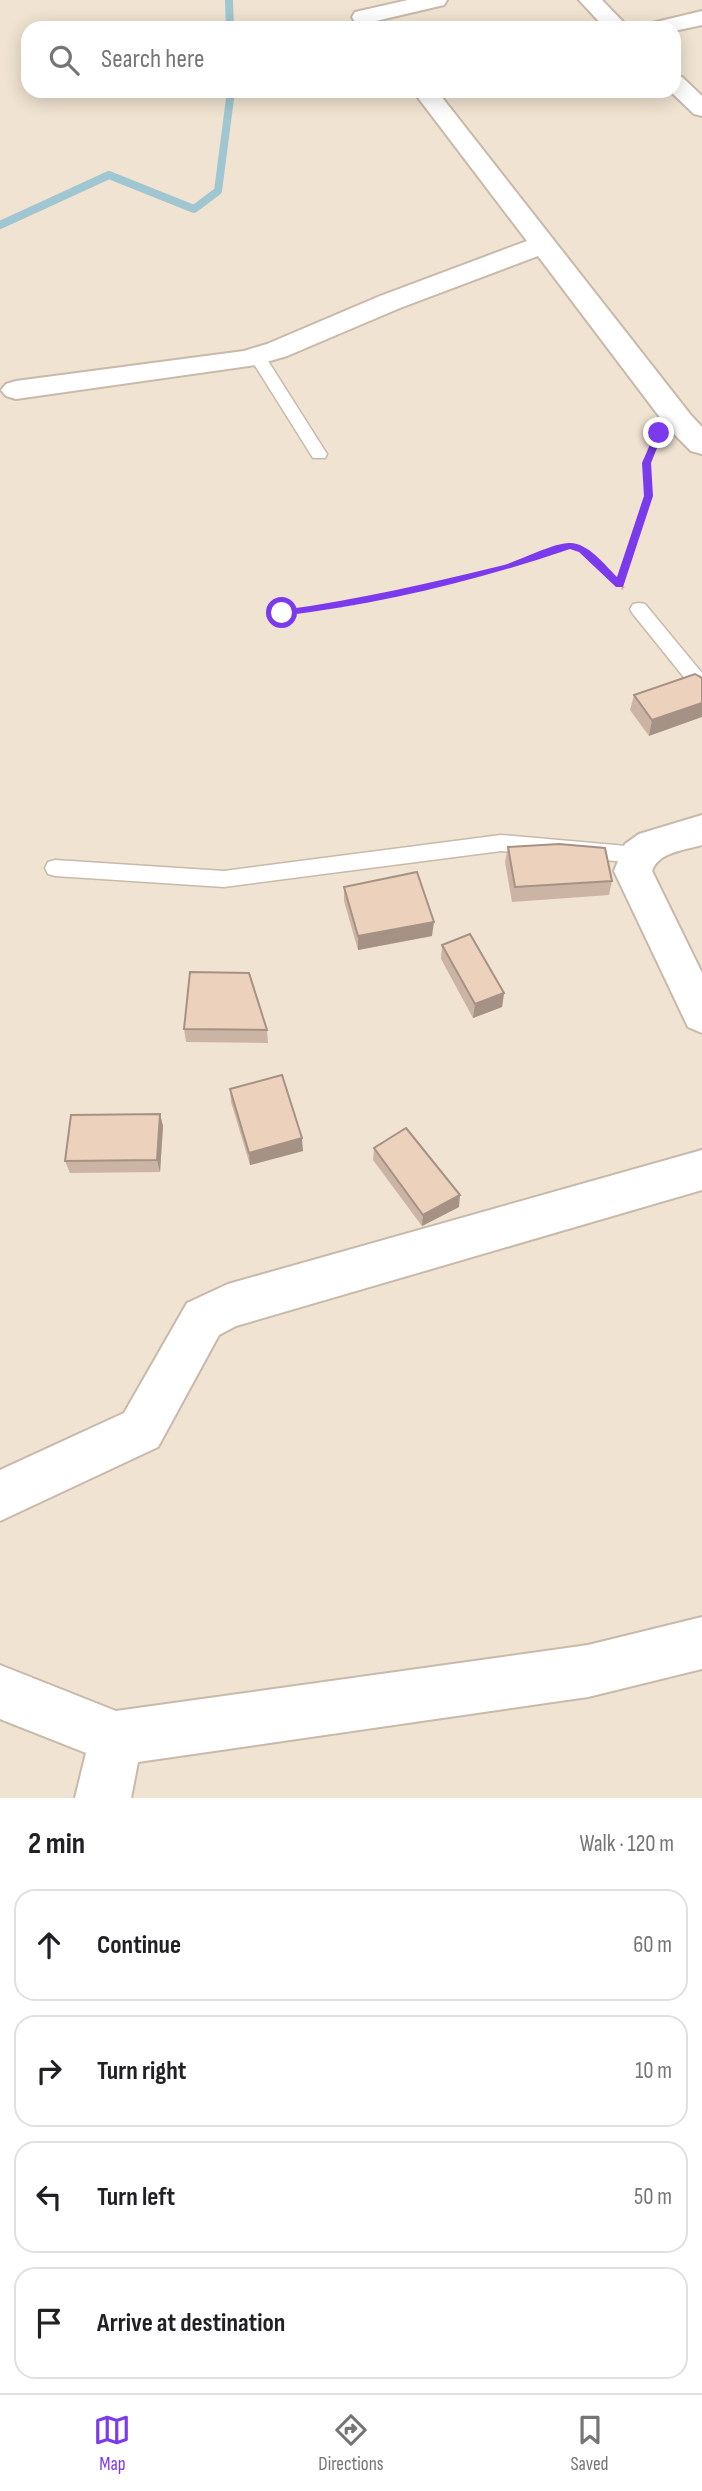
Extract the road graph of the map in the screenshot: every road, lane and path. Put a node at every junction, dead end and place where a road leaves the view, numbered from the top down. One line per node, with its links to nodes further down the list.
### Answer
1 (436, 0): 3 (street)
2 (590, 0): 5 (street)
3 (363, 17)
4 (702, 18): 6 (street)
5 (610, 21)
6 (681, 23)
7 (681, 89): 9 (street)
8 (430, 98): 10 (street)
9 (702, 109)
10 (544, 244): 11 (street); 13 (street)
11 (257, 356): 12 (street); 15 (lane)
12 (16, 390)
13 (685, 414): 14 (street); 16 (path)
14 (702, 444)
15 (319, 454)
16 (620, 584): 17 (path); 18 (path)
17 (639, 609): 19 (lane)
18 (282, 613)
19 (702, 686)
20 (702, 830): 21 (street)
21 (638, 855): 22 (lane); 23 (street)
22 (55, 868)
23 (702, 1015)
24 (702, 1170): 25 (street)
25 (0, 1496)
26 (702, 1643): 28 (street)
27 (0, 1692): 28 (street)
28 (116, 1738): 29 (street)
29 (103, 1798)

